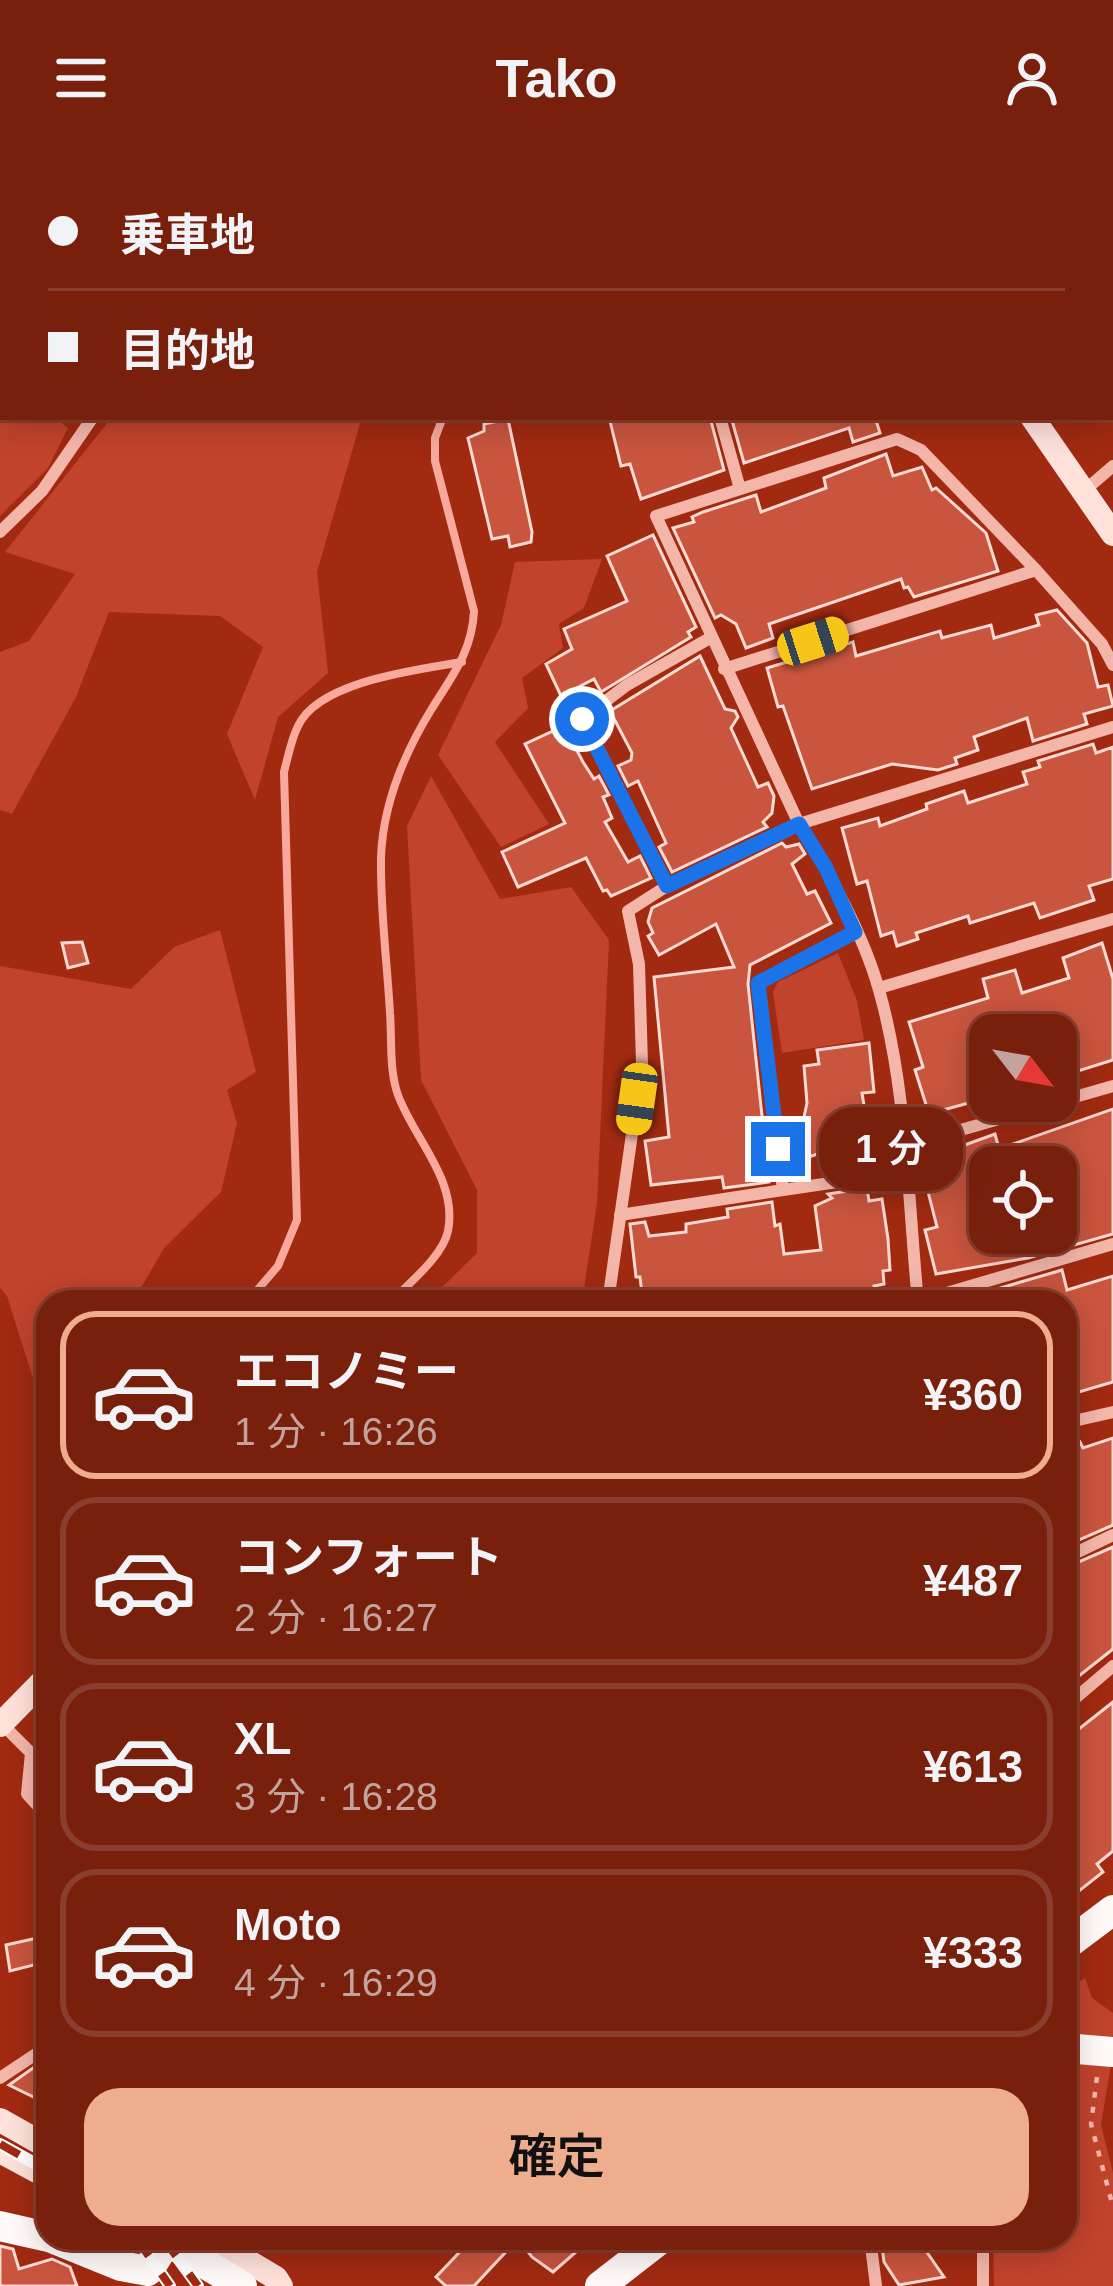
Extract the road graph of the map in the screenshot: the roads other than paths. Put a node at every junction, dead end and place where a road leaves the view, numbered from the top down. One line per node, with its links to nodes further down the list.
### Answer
1 (91, 420): 7 (street)
2 (721, 420): 5 (street)
3 (1034, 420): 6 (street)
4 (1113, 466): 6 (street)
5 (740, 489): 9 (street); 10 (street)
6 (1084, 491): 8 (street)
7 (0, 532)
8 (1113, 534)
9 (1036, 570): 11 (street); 12 (street)
10 (710, 638): 12 (street); 15 (street)
11 (1113, 665)
12 (724, 669): 14 (street)
13 (1113, 727): 14 (street)
14 (799, 824): 15 (street); 17 (street)
15 (667, 886): 23 (street)
16 (1113, 919): 18 (street)
17 (855, 932): 18 (street); 22 (street)
18 (878, 988): 20 (street)
19 (1113, 1086): 20 (street)
20 (902, 1147): 21 (street)
21 (905, 1172): 22 (street); 26 (street)
22 (783, 1190): 23 (street)
23 (620, 1215): 25 (street)
24 (1113, 1244): 27 (street)
25 (610, 1290)
26 (916, 1290)
27 (958, 1290)
28 (1113, 1412): 29 (street)
29 (1077, 1421)
30 (1113, 1534): 31 (street)
31 (1077, 1552)
32 (1113, 1666): 34 (street)
33 (36, 1688): 35 (street)
34 (1077, 1696)
35 (1, 1724): 36 (street)
36 (36, 1804)
37 (1113, 1910): 38 (main road)
38 (1077, 1937)
39 (1077, 2051): 41 (main road)
40 (36, 2054): 42 (street)
41 (1106, 2059)
42 (0, 2078)
43 (0, 2120): 44 (street)
44 (36, 2140)
45 (0, 2151): 46 (street)
46 (36, 2170)
47 (0, 2226): 48 (main road)
48 (36, 2234)
49 (82, 2250): 50 (main road)
50 (159, 2250)
51 (181, 2250): 56 (main road)
52 (228, 2250): 57 (street)
53 (646, 2250): 58 (main road)
54 (872, 2250): 59 (street)
55 (983, 2250): 60 (street)
56 (242, 2286)
57 (281, 2286)
58 (600, 2286)
59 (876, 2286)
60 (982, 2286)

